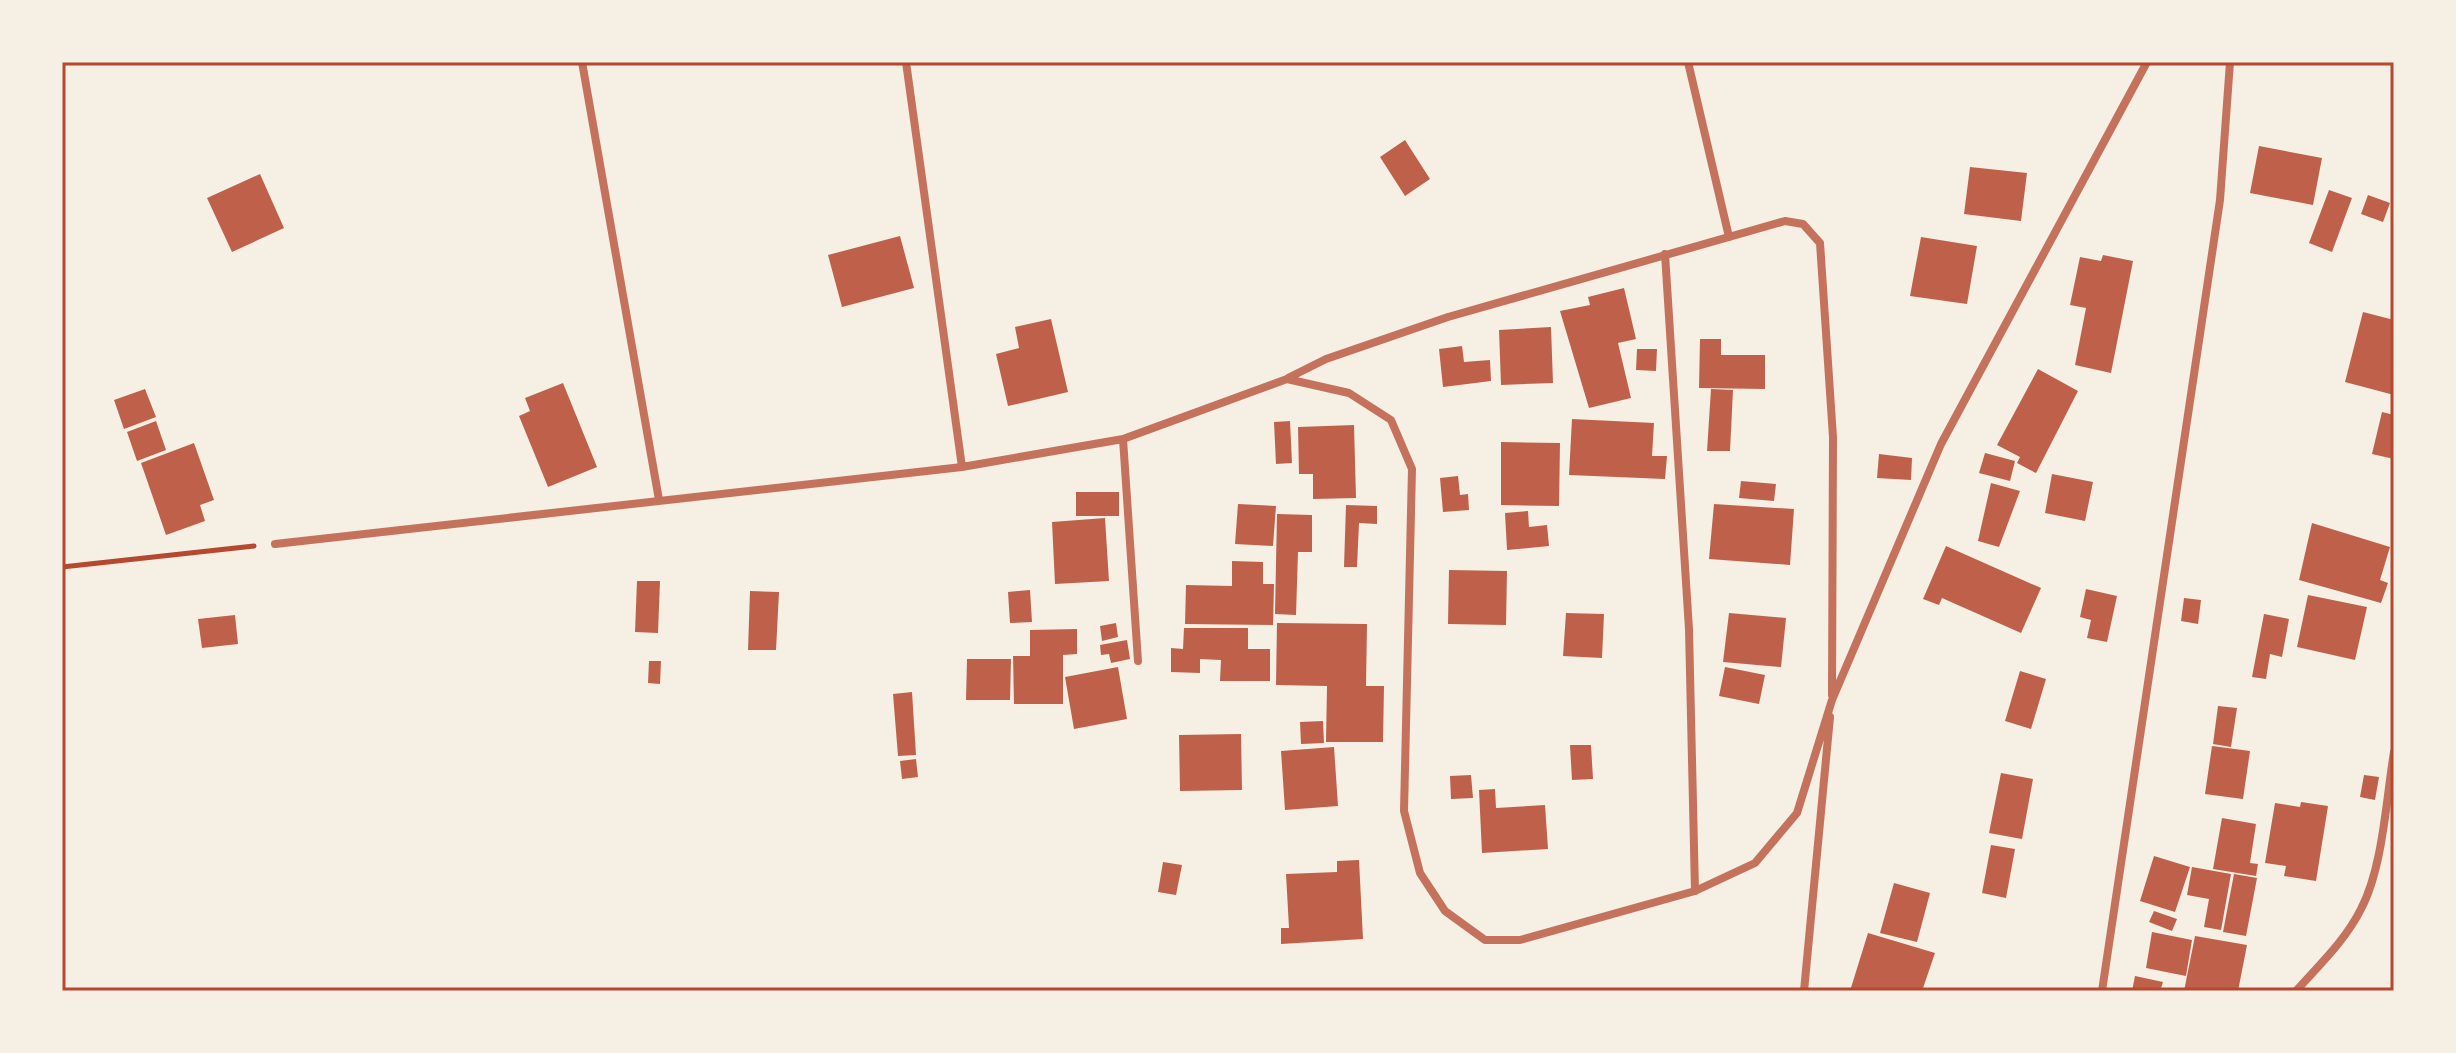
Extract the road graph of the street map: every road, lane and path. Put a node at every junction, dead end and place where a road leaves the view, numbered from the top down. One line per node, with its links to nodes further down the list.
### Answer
1 (582, 62): 11 (street)
2 (906, 62): 10 (street)
3 (1688, 62): 6 (street)
4 (2147, 62): 15 (street)
5 (2230, 62): 19 (street)
6 (1729, 237): 7 (street); 15 (street)
7 (1665, 254): 8 (street); 17 (street)
8 (1287, 379): 9 (street); 17 (street)
9 (1123, 439): 10 (street); 14 (street)
10 (962, 467): 11 (street)
11 (659, 500): 12 (street)
12 (275, 544): 13 (path)
13 (62, 567)
14 (1138, 661)
15 (1832, 700): 17 (street); 18 (street)
16 (2394, 752): 20 (street)
17 (1695, 891)
18 (1804, 991)
19 (2102, 991)
20 (2296, 991)

